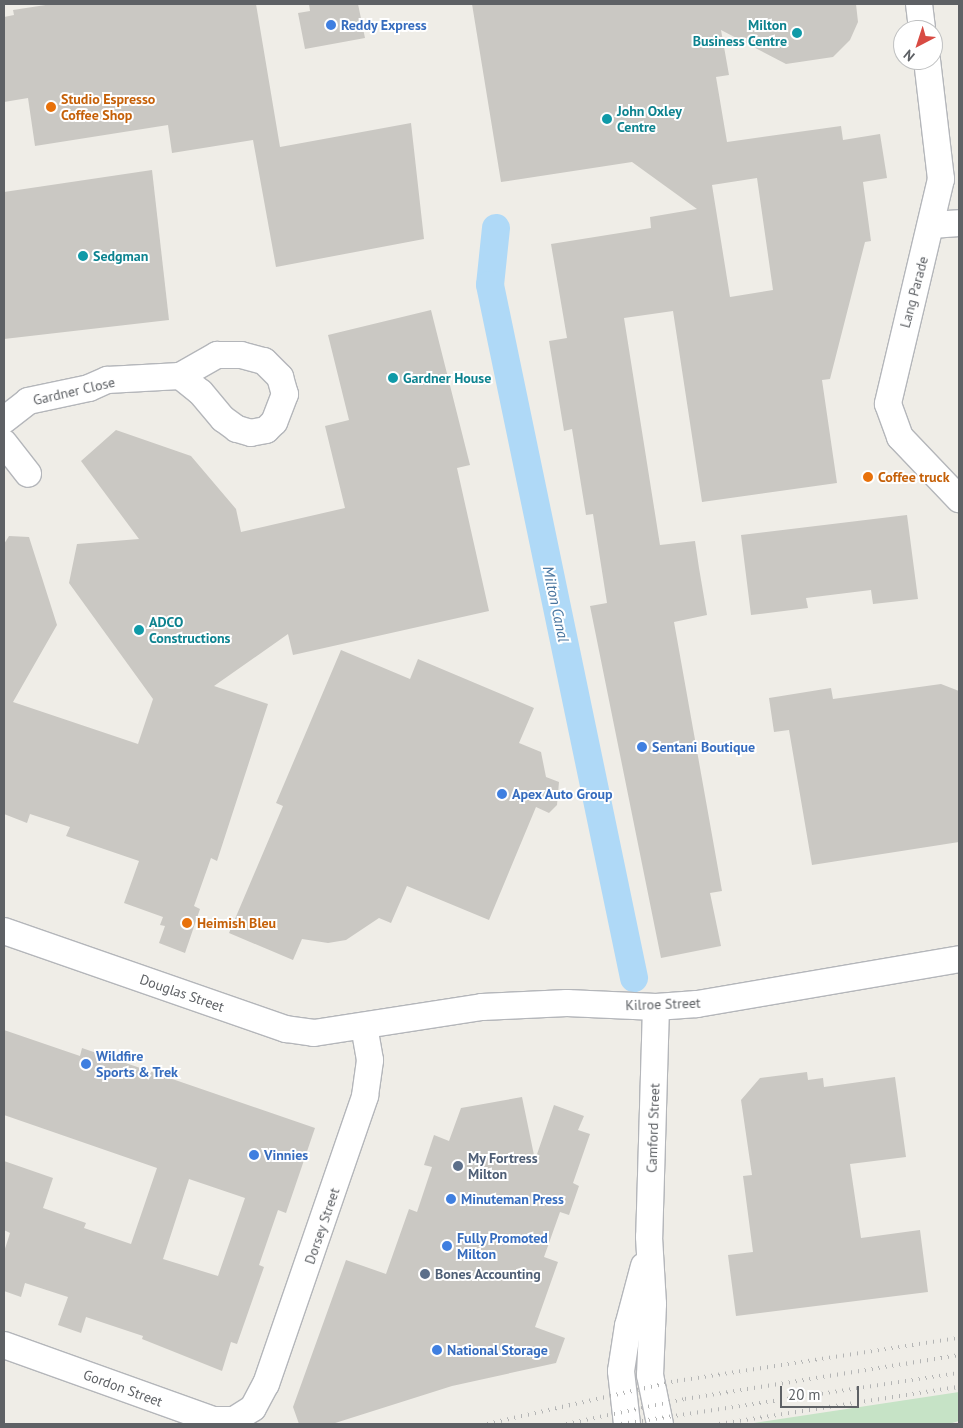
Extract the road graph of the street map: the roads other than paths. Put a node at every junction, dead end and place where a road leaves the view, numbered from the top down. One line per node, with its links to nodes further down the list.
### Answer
1 (919, 4): 2 (street)
2 (921, 20)
3 (928, 70): 5 (street, Lang Parade)
4 (959, 223): 5 (street)
5 (932, 225): 10 (street, Lang Parade)
6 (180, 376): 7 (street, Gardner Close)
7 (4, 420)
8 (4, 443): 9 (street)
9 (28, 474)
10 (959, 499)
11 (4, 931): 14 (street, Douglas Street)
12 (959, 959): 13 (street, Kilroe Street)
13 (656, 1007): 14 (street, Kilroe Street); 15 (street, Camford Street)
14 (364, 1027): 17 (street, Dorsey Street)
15 (649, 1248): 18 (street, Camford Street); 19 (street, Camford Street)
16 (4, 1345): 17 (street, Gordon Street)
17 (243, 1416)
18 (627, 1424)
19 (660, 1424)

